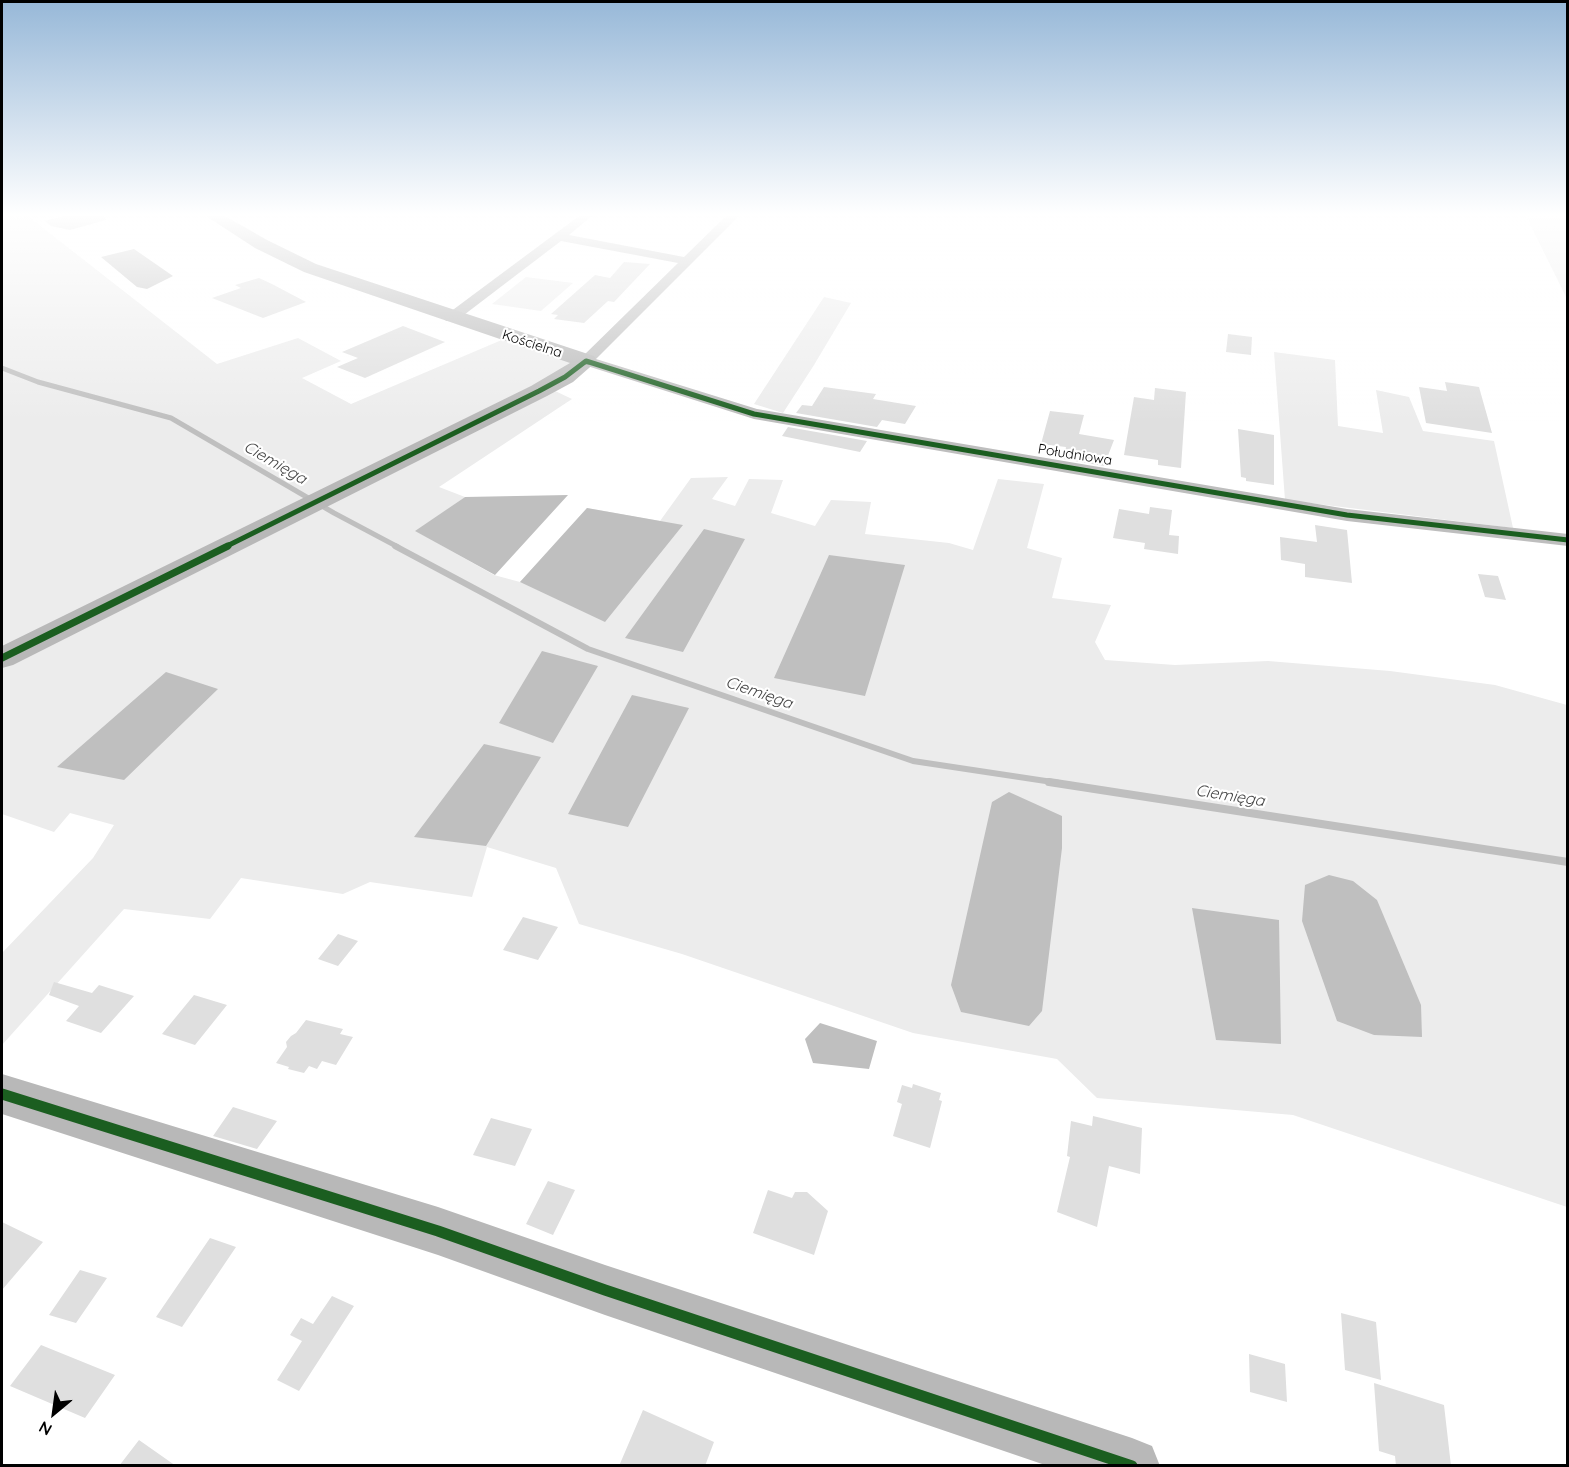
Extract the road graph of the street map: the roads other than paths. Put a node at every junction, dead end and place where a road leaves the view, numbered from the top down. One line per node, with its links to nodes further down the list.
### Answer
1 (356, 284): 4 (street, Kościelna)
2 (496, 284): 4 (street)
3 (663, 284): 5 (street)
4 (451, 318): 5 (street, Kościelna)
5 (586, 361): 6 (street, Południowa); 7 (street)
6 (1568, 540)
7 (2, 658)
8 (2, 1094): 9 (street)
9 (1132, 1466)

